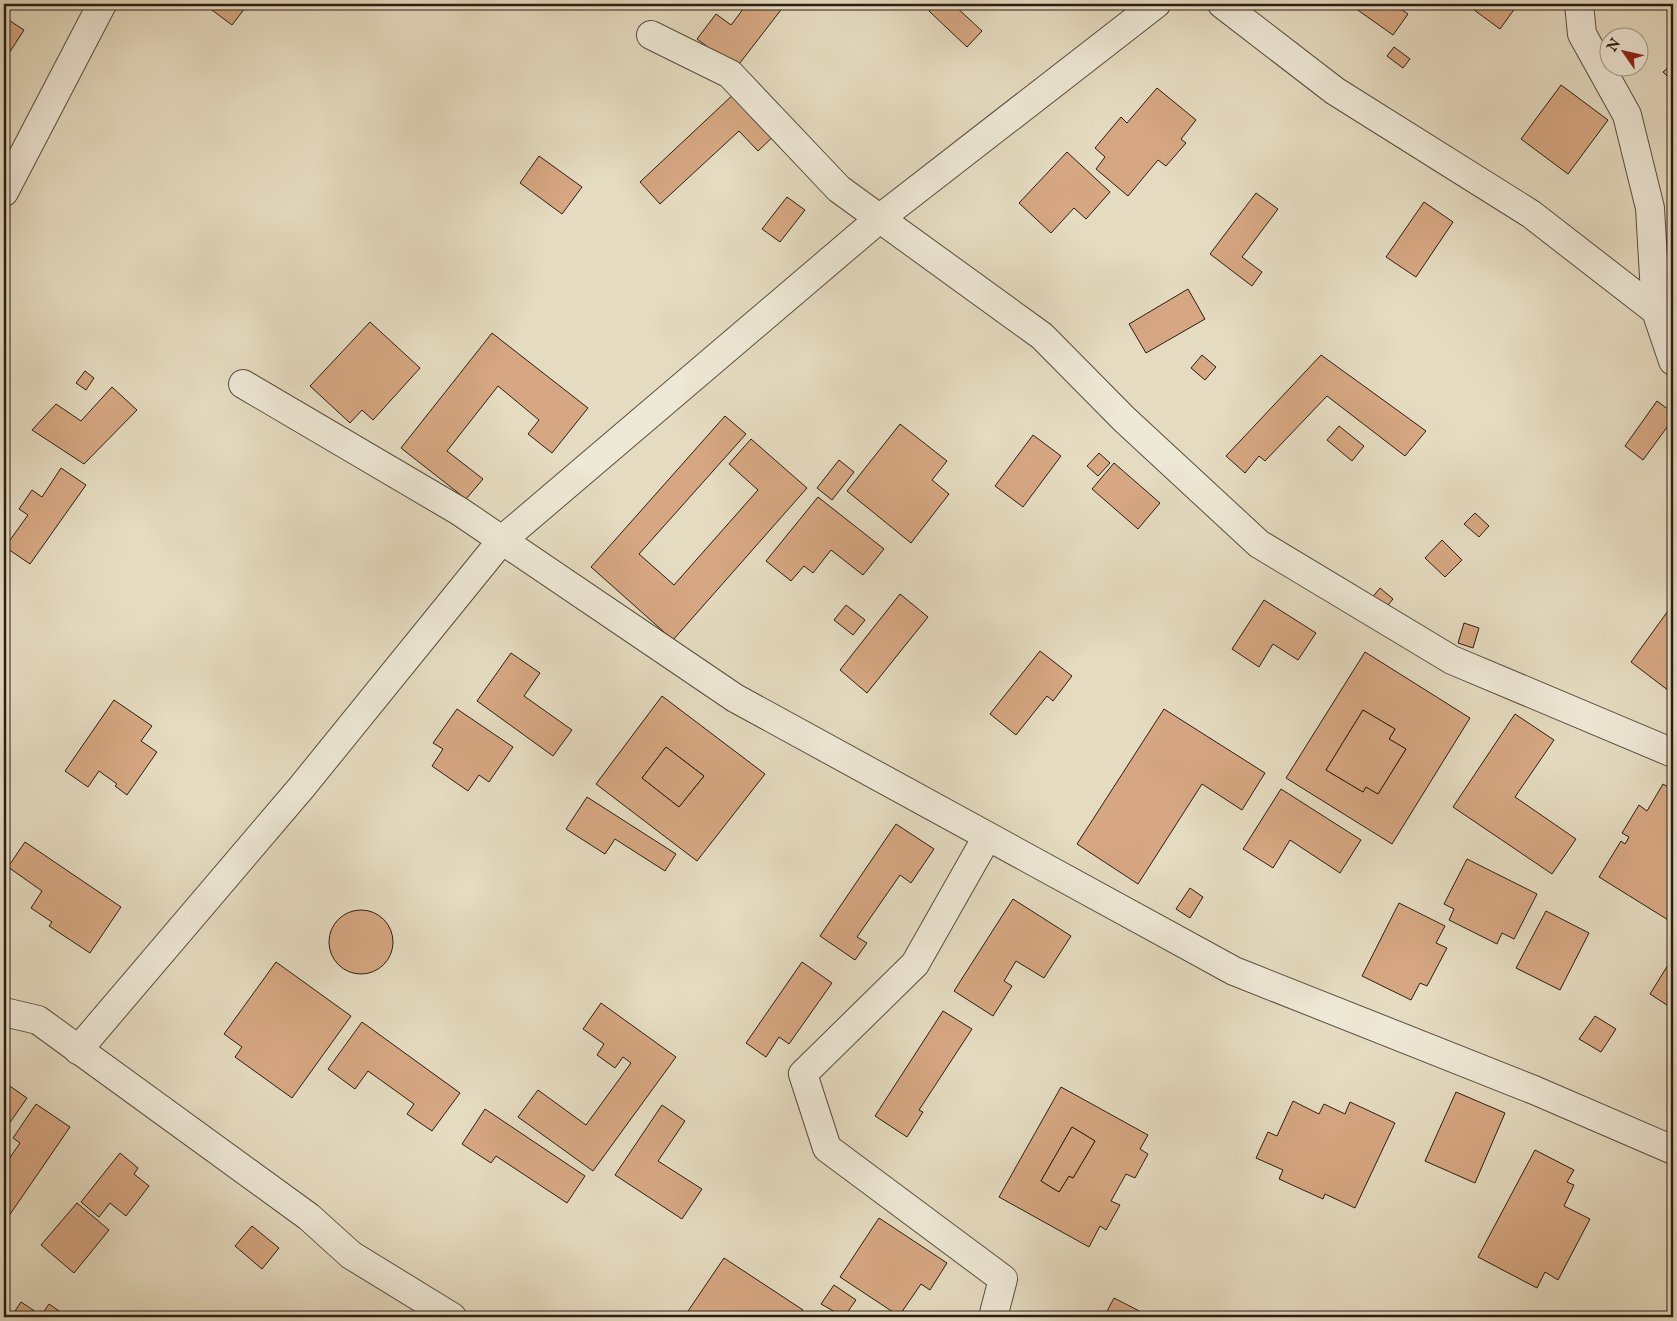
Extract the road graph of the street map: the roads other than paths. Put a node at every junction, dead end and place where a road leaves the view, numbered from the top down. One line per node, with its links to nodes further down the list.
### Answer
1 (102, 4): 6 (street)
2 (1156, 4): 7 (street)
3 (1222, 4): 8 (street)
4 (1579, 4): 8 (street)
5 (651, 35): 7 (street)
6 (4, 192)
7 (879, 218): 11 (street); 12 (street)
8 (1664, 316): 9 (street)
9 (1673, 361)
10 (242, 384): 11 (street)
11 (502, 540): 13 (street); 15 (street)
12 (1673, 753)
13 (987, 837): 16 (street); 18 (street)
14 (4, 1012): 15 (street)
15 (78, 1050): 17 (street)
16 (1673, 1150)
17 (452, 1317)
18 (993, 1317)

